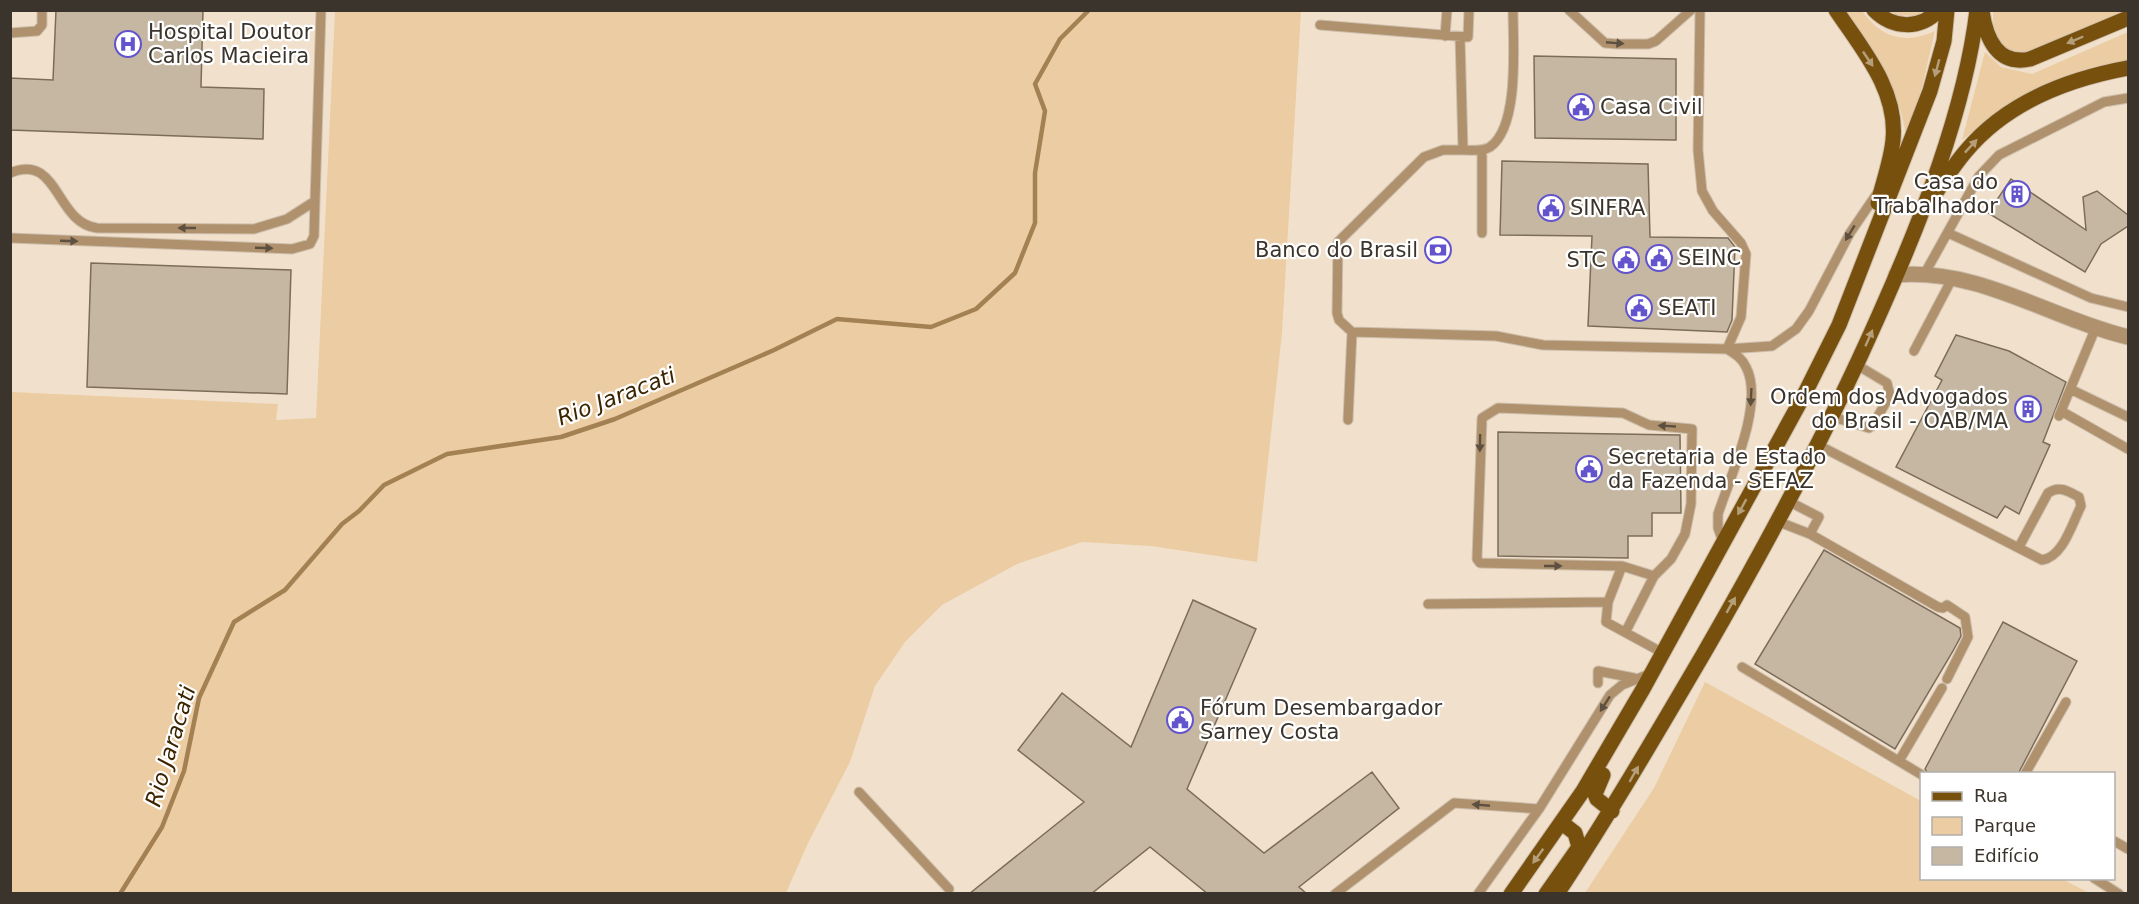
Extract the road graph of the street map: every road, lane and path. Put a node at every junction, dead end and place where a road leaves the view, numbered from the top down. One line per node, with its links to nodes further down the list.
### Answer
1 (42, 10): 16 (lane)
2 (321, 10): 25 (lane)
3 (1447, 10): 17 (lane)
4 (1469, 10): 18 (lane)
5 (1513, 10): 22 (lane)
6 (1569, 10): 7 (lane, one-way to 7)
7 (1691, 10)
8 (1700, 10): 38 (lane)
9 (1836, 10): 24 (main road, one-way to 24)
10 (1874, 10): 11 (main road)
11 (1939, 10)
12 (1947, 10): 30 (main road, one-way to 30)
13 (1980, 10): 14 (main road, one-way to 13); 26 (main road)
14 (2128, 18)
15 (1320, 25): 17 (lane)
16 (10, 33)
17 (1445, 36): 18 (lane)
18 (1464, 37): 21 (lane)
19 (2128, 68): 26 (main road, one-way to 19)
20 (2128, 98): 27 (lane)
21 (1463, 150): 22 (lane); 36 (lane)
22 (1482, 151): 28 (lane)
23 (10, 173): 25 (lane, one-way to 23)
24 (1883, 184): 30 (main road); 38 (lane, one-way to 38)
25 (315, 201): 29 (lane, one-way to 25)
26 (1924, 210): 32 (main road)
27 (1948, 232): 31 (lane); 34 (lane)
28 (1482, 233)
29 (10, 238)
30 (1861, 267): 50 (main road, one-way to 50)
31 (1925, 273): 32 (street); 33 (street)
32 (1896, 275): 40 (main road, one-way to 32)
33 (1953, 277): 35 (street); 39 (lane)
34 (2128, 307)
35 (2096, 327): 37 (street); 41 (lane)
36 (1352, 332): 38 (lane); 44 (lane)
37 (2128, 337)
38 (1727, 349): 50 (lane, one-way to 50)
39 (1914, 351)
40 (1857, 365): 42 (main road); 42 (lane)
41 (2070, 389): 43 (lane); 46 (lane)
42 (1833, 417): 45 (main road)
43 (2128, 417)
44 (1348, 420)
45 (1818, 446): 47 (main road); 51 (lane)
46 (2128, 449)
47 (1790, 502): 48 (main road); 49 (lane)
48 (1779, 522): 49 (lane); 67 (main road, one-way to 48)
49 (1810, 534): 62 (lane)
50 (1723, 542): 57 (main road)
51 (2019, 547): 51 (lane)
52 (1622, 566): 53 (lane); 53 (lane, one-way to 52); 54 (lane)
53 (1654, 576): 56 (lane)
54 (1608, 602): 55 (lane); 56 (lane)
55 (1428, 604)
56 (1626, 630): 57 (lane)
57 (1663, 653): 60 (main road)
58 (1743, 667): 62 (lane)
59 (1598, 683): 60 (lane)
60 (1639, 684): 66 (lane, one-way to 66); 67 (main road); 68 (main road)
61 (2066, 702): 63 (lane)
62 (1899, 761): 64 (lane)
63 (2026, 772)
64 (1920, 774)
65 (859, 792): 70 (lane)
66 (1539, 810): 71 (lane, one-way to 71); 72 (lane)
67 (1612, 811): 75 (main road)
68 (1562, 823): 73 (main road, one-way to 73); 74 (main road)
69 (2096, 880): 76 (lane)
70 (949, 889)
71 (1335, 894)
72 (1478, 894)
73 (1511, 894)
74 (1546, 894)
75 (1557, 894)
76 (2119, 894)

